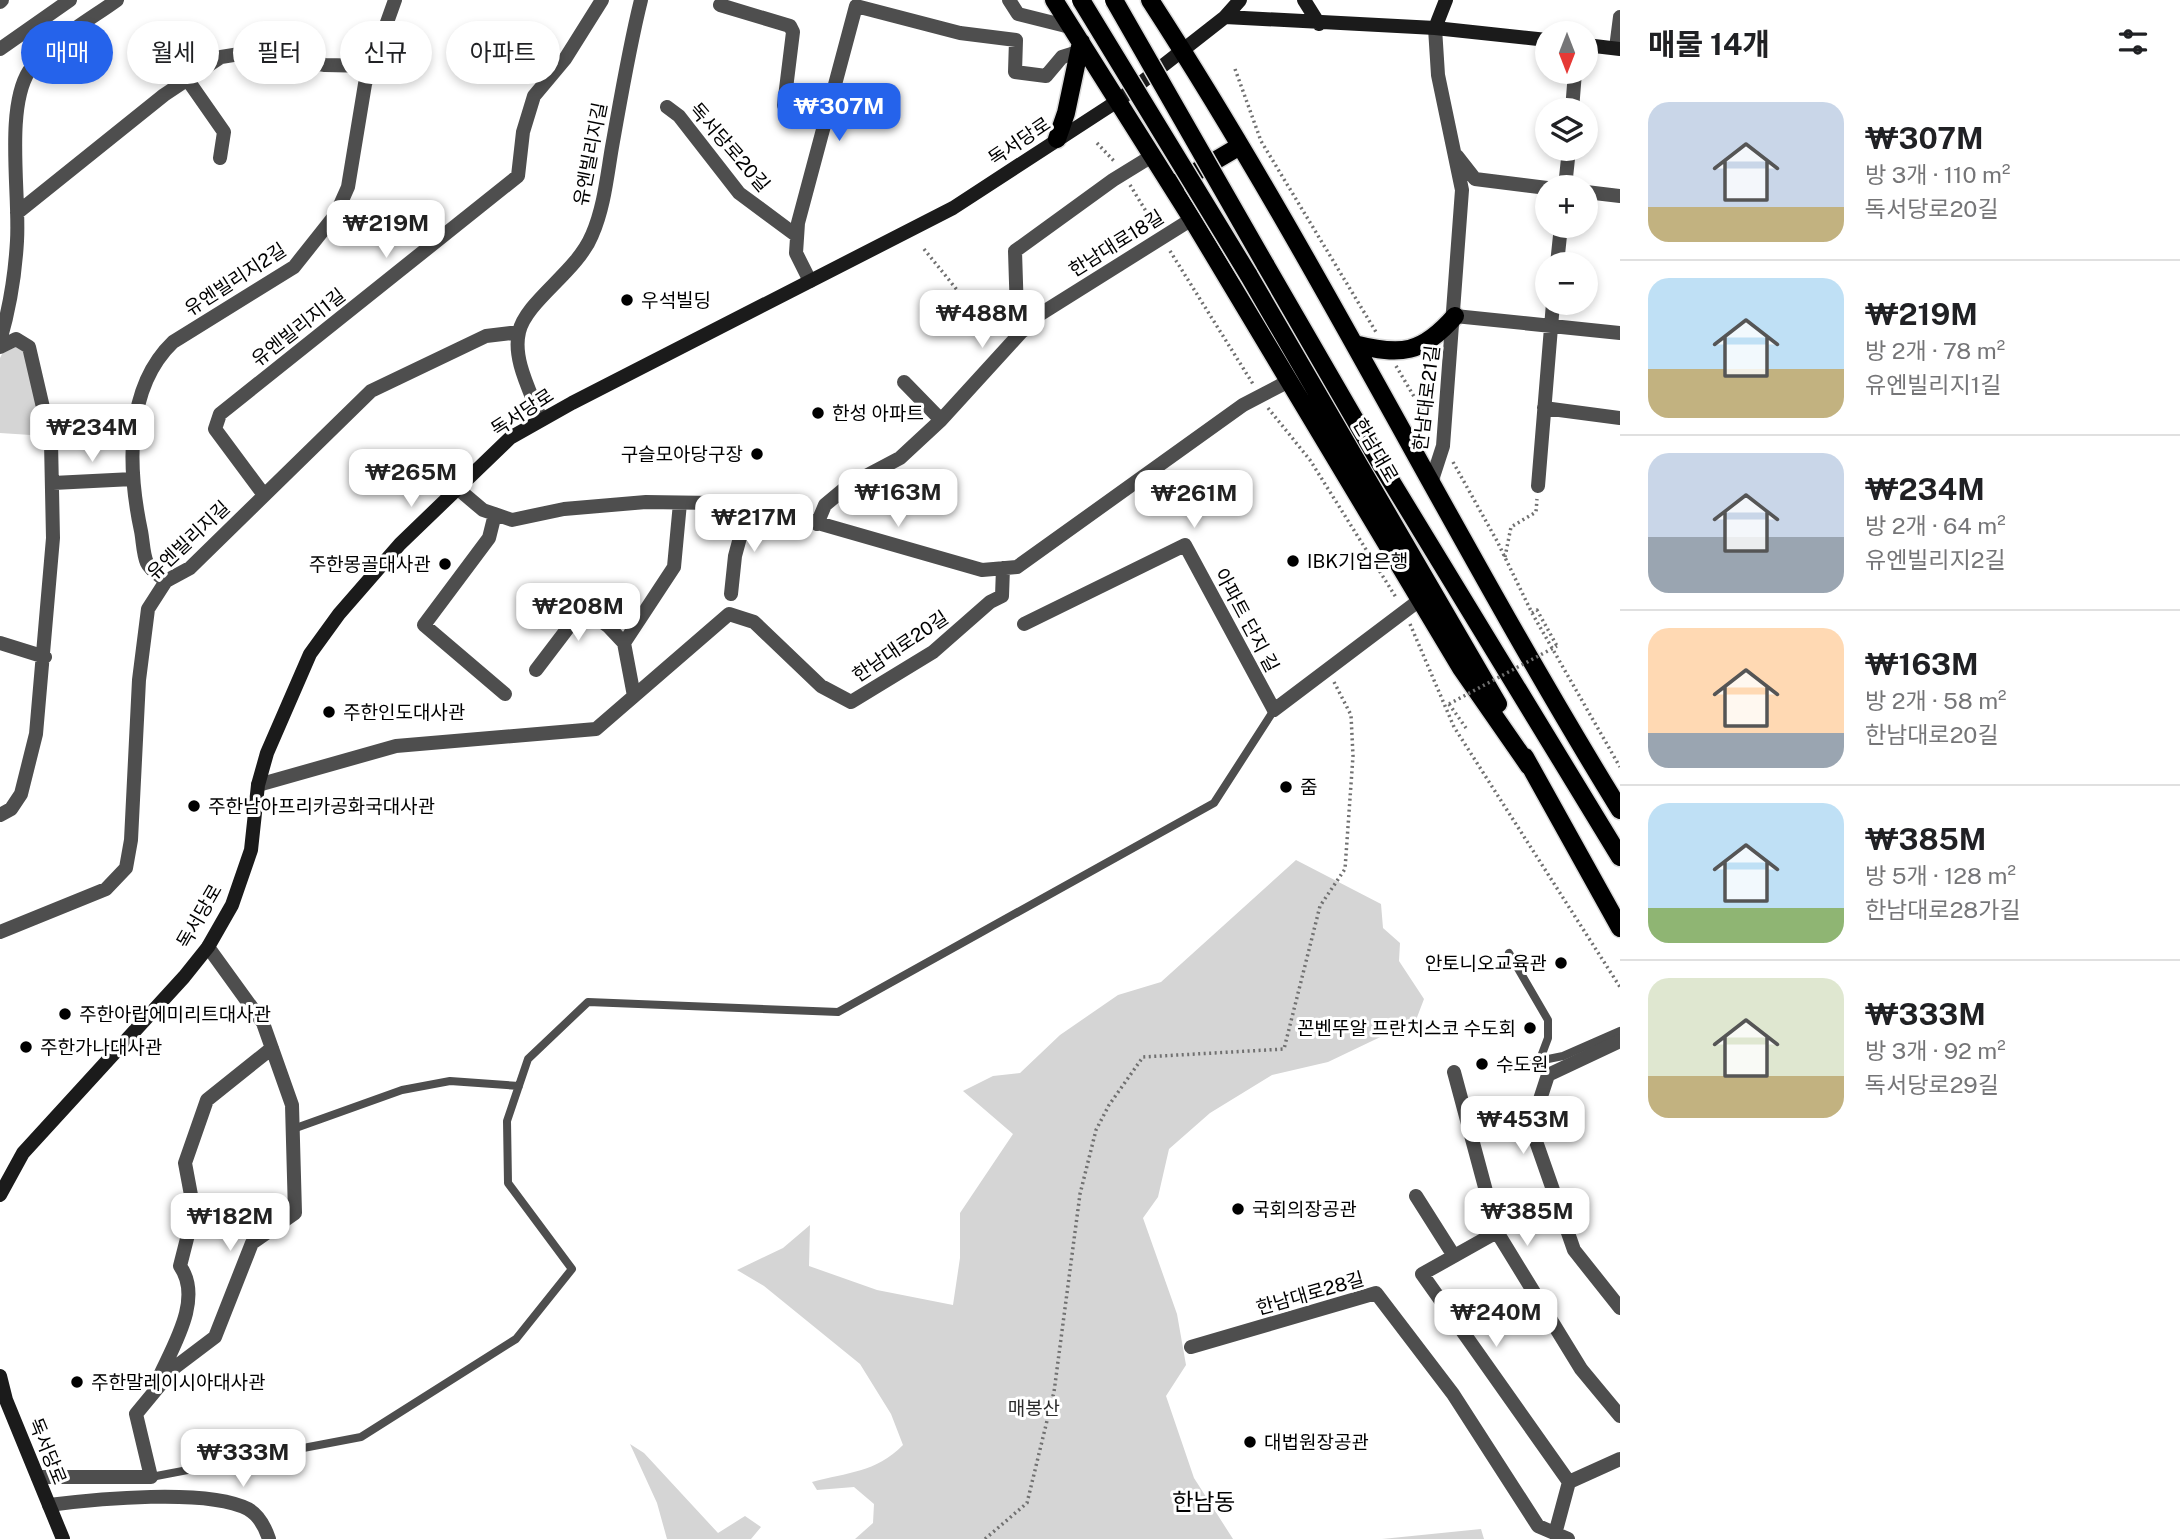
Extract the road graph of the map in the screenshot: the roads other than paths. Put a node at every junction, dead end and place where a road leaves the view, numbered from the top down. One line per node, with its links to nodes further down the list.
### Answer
1 (70, 0): 25 (street)
2 (117, 0): 44 (street)
3 (395, 0): 17 (street, 유엔빌리지2길)
4 (602, 0): 68 (street, 유엔빌리지1길)
5 (641, 0): 52 (street, 유엔빌리지길)
6 (1009, 0): 19 (street)
7 (1054, 0): 19 (main road)
8 (1081, 0): 85 (main road, 한남대로, bridge)
9 (1114, 0): 89 (main road, 한남대로, bridge)
10 (1150, 0): 26 (main road)
11 (1240, 0): 15 (main road, 독서당로)
12 (1304, 0): 18 (main road)
13 (1446, 0): 20 (main road)
14 (720, 5): 34 (street)
15 (1225, 17): 18 (main road); 26 (main road, 독서당로)
16 (1620, 17): 24 (street)
17 (387, 21)
18 (1319, 24): 20 (main road)
19 (1070, 26): 23 (main road)
20 (1436, 28): 21 (main road); 37 (street, 한남대로21길)
21 (1535, 39)
22 (1598, 46): 24 (main road)
23 (1080, 47): 32 (main road); 34 (street); 35 (main road)
24 (1618, 48)
25 (0, 49)
26 (1181, 51): 32 (main road, 독서당로); 36 (main road)
27 (219, 58): 28 (street)
28 (340, 65)
29 (181, 84): 44 (street)
30 (190, 84): 39 (street)
31 (365, 84): 63 (street, 유엔빌리지2길)
32 (1118, 100): 35 (main road, 독서당로); 38 (main road)
33 (667, 107): 46 (street, 독서당로20길)
34 (829, 114): 46 (street)
35 (1057, 139): 47 (main road, 독서당로)
36 (1240, 146): 41 (main road); 55 (main road)
37 (1456, 155): 40 (street); 49 (street, 한남대로21길)
38 (1152, 156): 41 (main road); 51 (street)
39 (220, 158)
40 (1535, 186)
41 (1171, 187): 45 (main road)
42 (1598, 193): 43 (street)
43 (1620, 196)
44 (17, 214): 54 (street)
45 (1192, 219): 51 (street, 한남대로18길); 57 (main road)
46 (797, 236): 47 (street)
47 (810, 281): 61 (main road, 독서당로)
48 (1552, 315): 50 (street)
49 (1455, 316): 50 (street); 55 (main road); 65 (street, 한남대로21길)
50 (1550, 327): 53 (street); 59 (street)
51 (1023, 331): 62 (street, 한남대로18길)
52 (519, 332): 61 (street); 68 (street, 유엔빌리지길)
53 (1620, 332)
54 (0, 341)
55 (1354, 344): 65 (main road)
56 (0, 347): 64 (street)
57 (1289, 381): 73 (street); 76 (main road)
58 (904, 382): 62 (street)
59 (1544, 408): 60 (street); 66 (street)
60 (1620, 418)
61 (541, 419): 67 (main road, 독서당로)
62 (941, 420): 72 (street, 한남대로18길)
63 (133, 479): 64 (street); 74 (street, 유엔빌리지2길)
64 (53, 483): 80 (street)
65 (1431, 483): 87 (main road)
66 (1538, 486)
67 (457, 488): 71 (street); 86 (main road, 독서당로)
68 (264, 495): 74 (street, 유엔빌리지길)
69 (680, 503): 70 (street); 71 (street); 79 (street)
70 (748, 508): 72 (street); 75 (street)
71 (495, 514): 82 (street)
72 (817, 524): 73 (street)
73 (1003, 568): 83 (street, 한남대로20길)
74 (166, 582): 91 (street, 유엔빌리지길)
75 (731, 594)
76 (1421, 599): 84 (street); 85 (main road)
77 (1024, 624): 84 (street, 아파트 단지 길)
78 (0, 643): 80 (street)
79 (624, 643): 81 (street); 83 (street)
80 (45, 656): 88 (street)
81 (536, 670)
82 (505, 694)
83 (634, 696): 86 (street, 한남대로20길)
84 (1274, 710): 100 (lane)
85 (1530, 766): 90 (main road, 한남대로)
86 (258, 785): 92 (main road, 독서당로)
87 (1620, 810)
88 (0, 815)
89 (1620, 857)
90 (1620, 928)
91 (0, 932)
92 (208, 947): 96 (street); 102 (main road, 독서당로)
93 (1509, 953): 97 (lane)
94 (1620, 1031): 97 (lane)
95 (1620, 1041): 106 (street)
96 (272, 1048): 101 (street); 109 (street)
97 (1539, 1062): 98 (lane)
98 (1508, 1067)
99 (1454, 1072): 104 (street)
100 (519, 1086): 101 (lane); 113 (lane)
101 (293, 1129): 109 (street)
102 (0, 1195)
103 (1416, 1196): 105 (street)
104 (1497, 1232): 105 (street); 110 (street)
105 (1454, 1256): 114 (street)
106 (1620, 1308)
107 (1191, 1347): 116 (street, 한남대로28길)
108 (0, 1376): 112 (main road, 독서당로)
109 (151, 1395): 113 (street)
110 (1620, 1416)
111 (1620, 1459): 114 (street)
112 (38, 1477): 113 (street); 115 (main road, 독서당로)
113 (151, 1477)
114 (1569, 1482): 116 (street)
115 (49, 1505): 117 (main road, 독서당로); 118 (street)
116 (1562, 1536)
117 (63, 1539)
118 (269, 1539)

